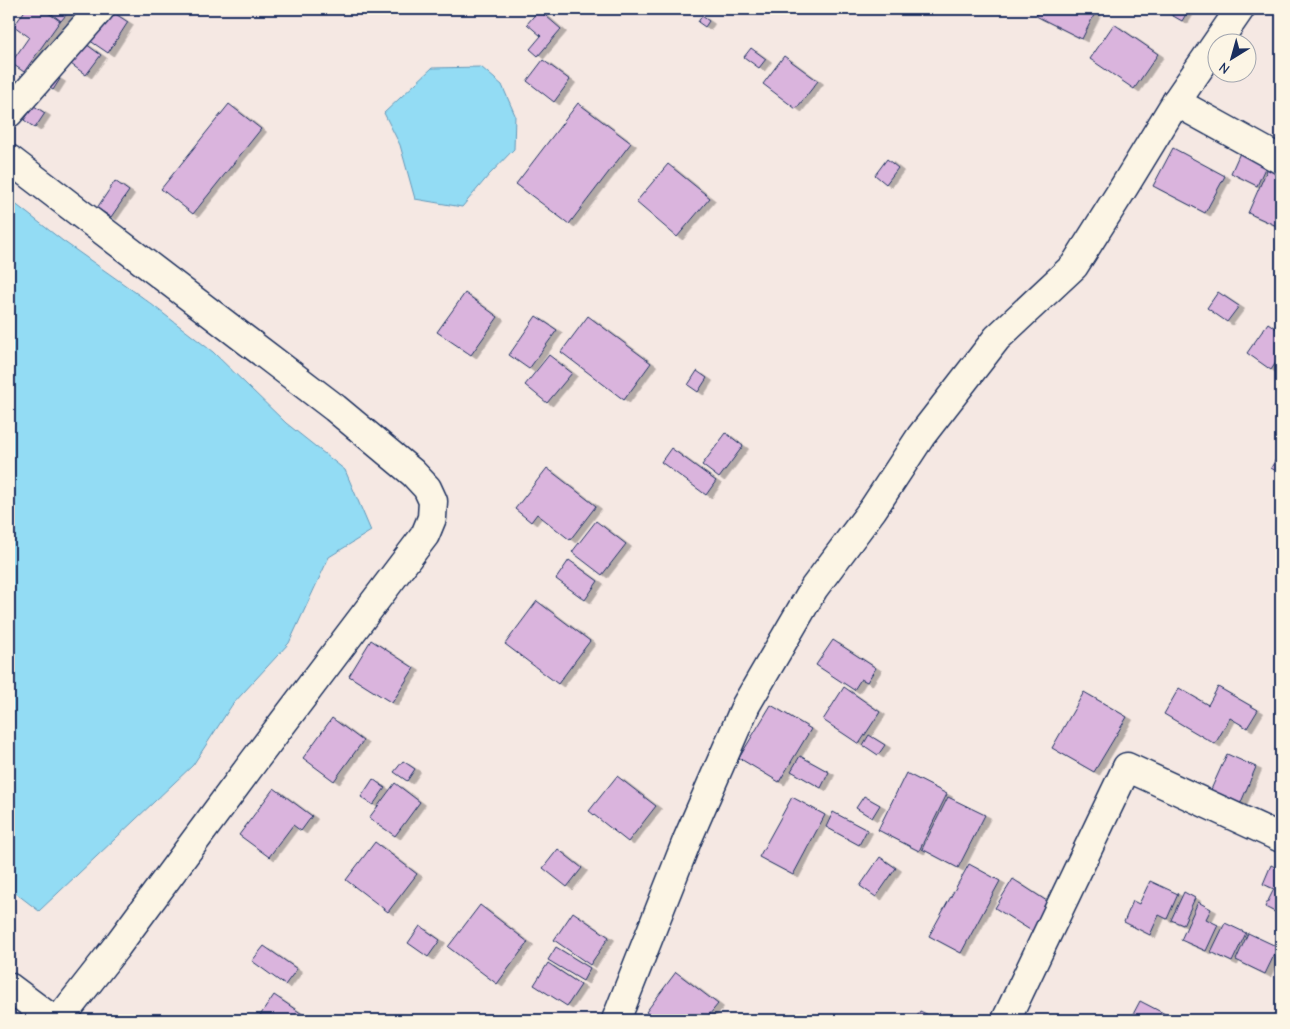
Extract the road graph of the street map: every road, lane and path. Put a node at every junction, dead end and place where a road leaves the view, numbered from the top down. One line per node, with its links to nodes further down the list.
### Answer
1 (100, 9): 4 (street)
2 (1240, 9): 3 (street)
3 (1176, 102): 6 (street); 11 (street)
4 (9, 113)
5 (9, 159): 10 (street)
6 (1281, 160)
7 (1281, 838): 12 (street)
8 (9, 987): 9 (street)
9 (53, 1020)
10 (59, 1020)
11 (616, 1020)
12 (1006, 1020)

